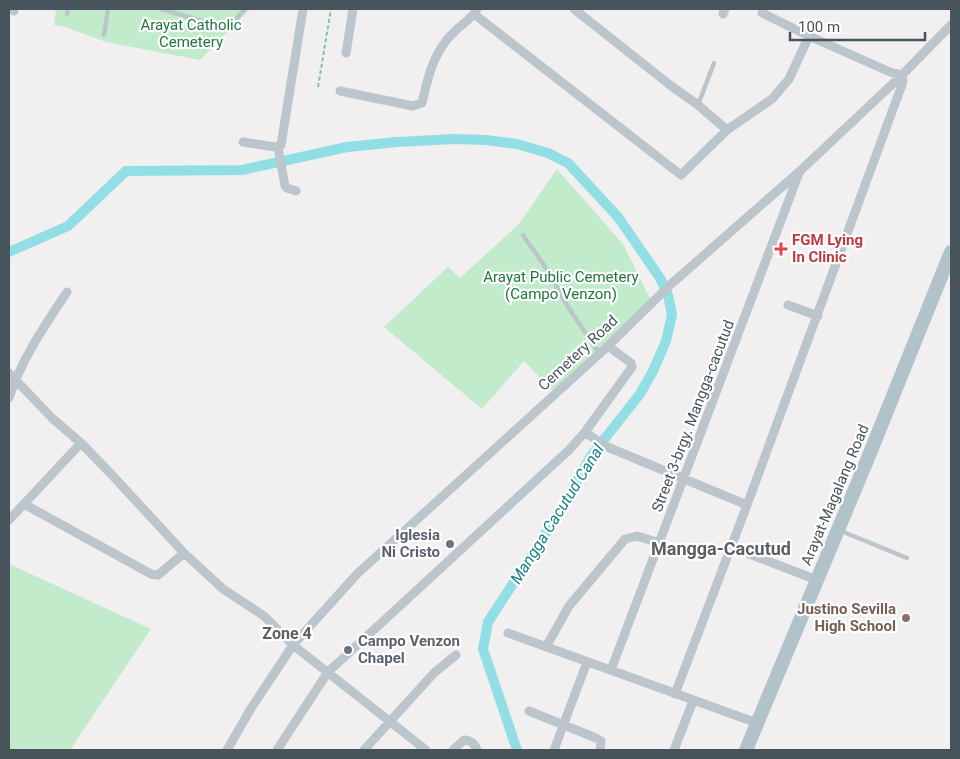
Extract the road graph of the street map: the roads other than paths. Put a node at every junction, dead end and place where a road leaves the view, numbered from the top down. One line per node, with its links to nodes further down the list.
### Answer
1 (108, 9): 10 (lane)
2 (161, 9): 3 (lane)
3 (245, 9)
4 (303, 9): 19 (street)
5 (353, 9): 12 (street)
6 (574, 9): 16 (street)
7 (476, 11): 15 (street); 17 (street)
8 (762, 13): 11 (street)
9 (951, 25): 14 (street, Cemetery Road)
10 (104, 35)
11 (809, 36): 14 (street); 17 (street)
12 (346, 53)
13 (714, 63): 16 (lane)
14 (902, 75): 20 (street, Cemetery Road); 26 (street)
15 (340, 91)
16 (698, 105): 17 (street)
17 (727, 130)
18 (242, 142): 19 (street)
19 (279, 149): 21 (street)
20 (800, 170): 27 (street, Cemetery Road); 33 (street, Street 3-brgy. Mangga-cacutud)
21 (296, 191)
22 (523, 235): 28 (lane)
23 (951, 252): 37 (main road, Arayat-Magalang Road)
24 (67, 292): 29 (street)
25 (788, 305): 26 (street)
26 (818, 316): 35 (street)
27 (608, 346): 28 (street, Cemetery Road); 31 (street)
28 (599, 353): 44 (street, Cemetery Road)
29 (12, 377): 30 (street); 32 (street)
30 (9, 398)
31 (585, 432): 33 (street); 49 (street)
32 (81, 443): 34 (street); 40 (street)
33 (683, 480): 35 (street); 38 (street, Street 3-brgy. Mangga-cacutud)
34 (24, 504): 36 (street); 40 (street)
35 (747, 505): 39 (street)
36 (9, 520)
37 (838, 530): 41 (lane); 42 (main road, Arayat-Magalang Road)
38 (660, 543): 45 (street); 48 (street, Street 3-brgy. Mangga-cacutud)
39 (731, 547): 42 (street); 50 (street)
40 (184, 554): 44 (street)
41 (907, 558)
42 (817, 580): 54 (main road, Arayat-Magalang Road)
43 (508, 633): 45 (street)
44 (294, 645): 49 (street); 56 (street, Cemetery Road)
45 (546, 647): 47 (street)
46 (456, 655): 53 (street)
47 (587, 662): 48 (street); 55 (street)
48 (611, 670): 50 (street)
49 (328, 672): 53 (street); 57 (street)
50 (675, 694): 51 (street)
51 (693, 701): 54 (street); 64 (street)
52 (529, 711): 55 (street)
53 (390, 722): 58 (street); 59 (street)
54 (757, 723): 65 (main road, Arayat-Magalang Road)
55 (564, 724): 62 (street); 63 (street)
56 (227, 750)
57 (277, 750)
58 (364, 750)
59 (426, 750)
60 (453, 750): 61 (street)
61 (477, 750)
62 (554, 750)
63 (600, 750)
64 (674, 750)
65 (746, 750)

